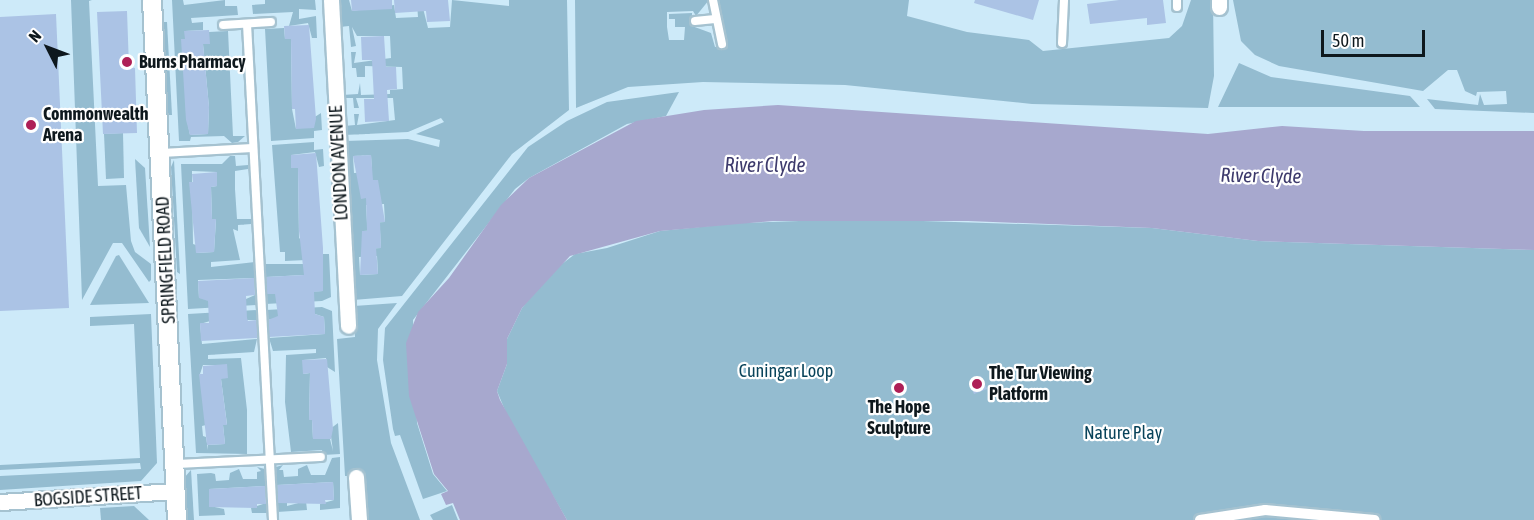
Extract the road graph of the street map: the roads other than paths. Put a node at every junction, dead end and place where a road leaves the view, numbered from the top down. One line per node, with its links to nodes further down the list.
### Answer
1 (152, 0): 13 (street, SPRINGFIELD ROAD)
2 (331, 0): 14 (street, LONDON AVENUE)
3 (713, 0): 5 (lane)
4 (1064, 0): 10 (lane)
5 (715, 19): 6 (lane); 11 (lane)
6 (695, 21)
7 (271, 22): 8 (lane)
8 (246, 24): 9 (lane); 12 (lane)
9 (223, 25)
10 (1062, 43)
11 (722, 44)
12 (253, 148): 13 (lane); 16 (lane)
13 (161, 153): 17 (street, SPRINGFIELD ROAD)
14 (348, 326)
15 (321, 457): 16 (lane)
16 (270, 459): 17 (lane); 22 (lane)
17 (176, 464): 19 (street, SPRINGFIELD ROAD)
18 (356, 477): 23 (street)
19 (176, 491): 20 (street, BOGSIDE STREET); 21 (street, SPRINGFIELD ROAD)
20 (0, 502)
21 (177, 520)
22 (273, 520)
23 (359, 520)
24 (1200, 520): 25 (street)
25 (1375, 520)

